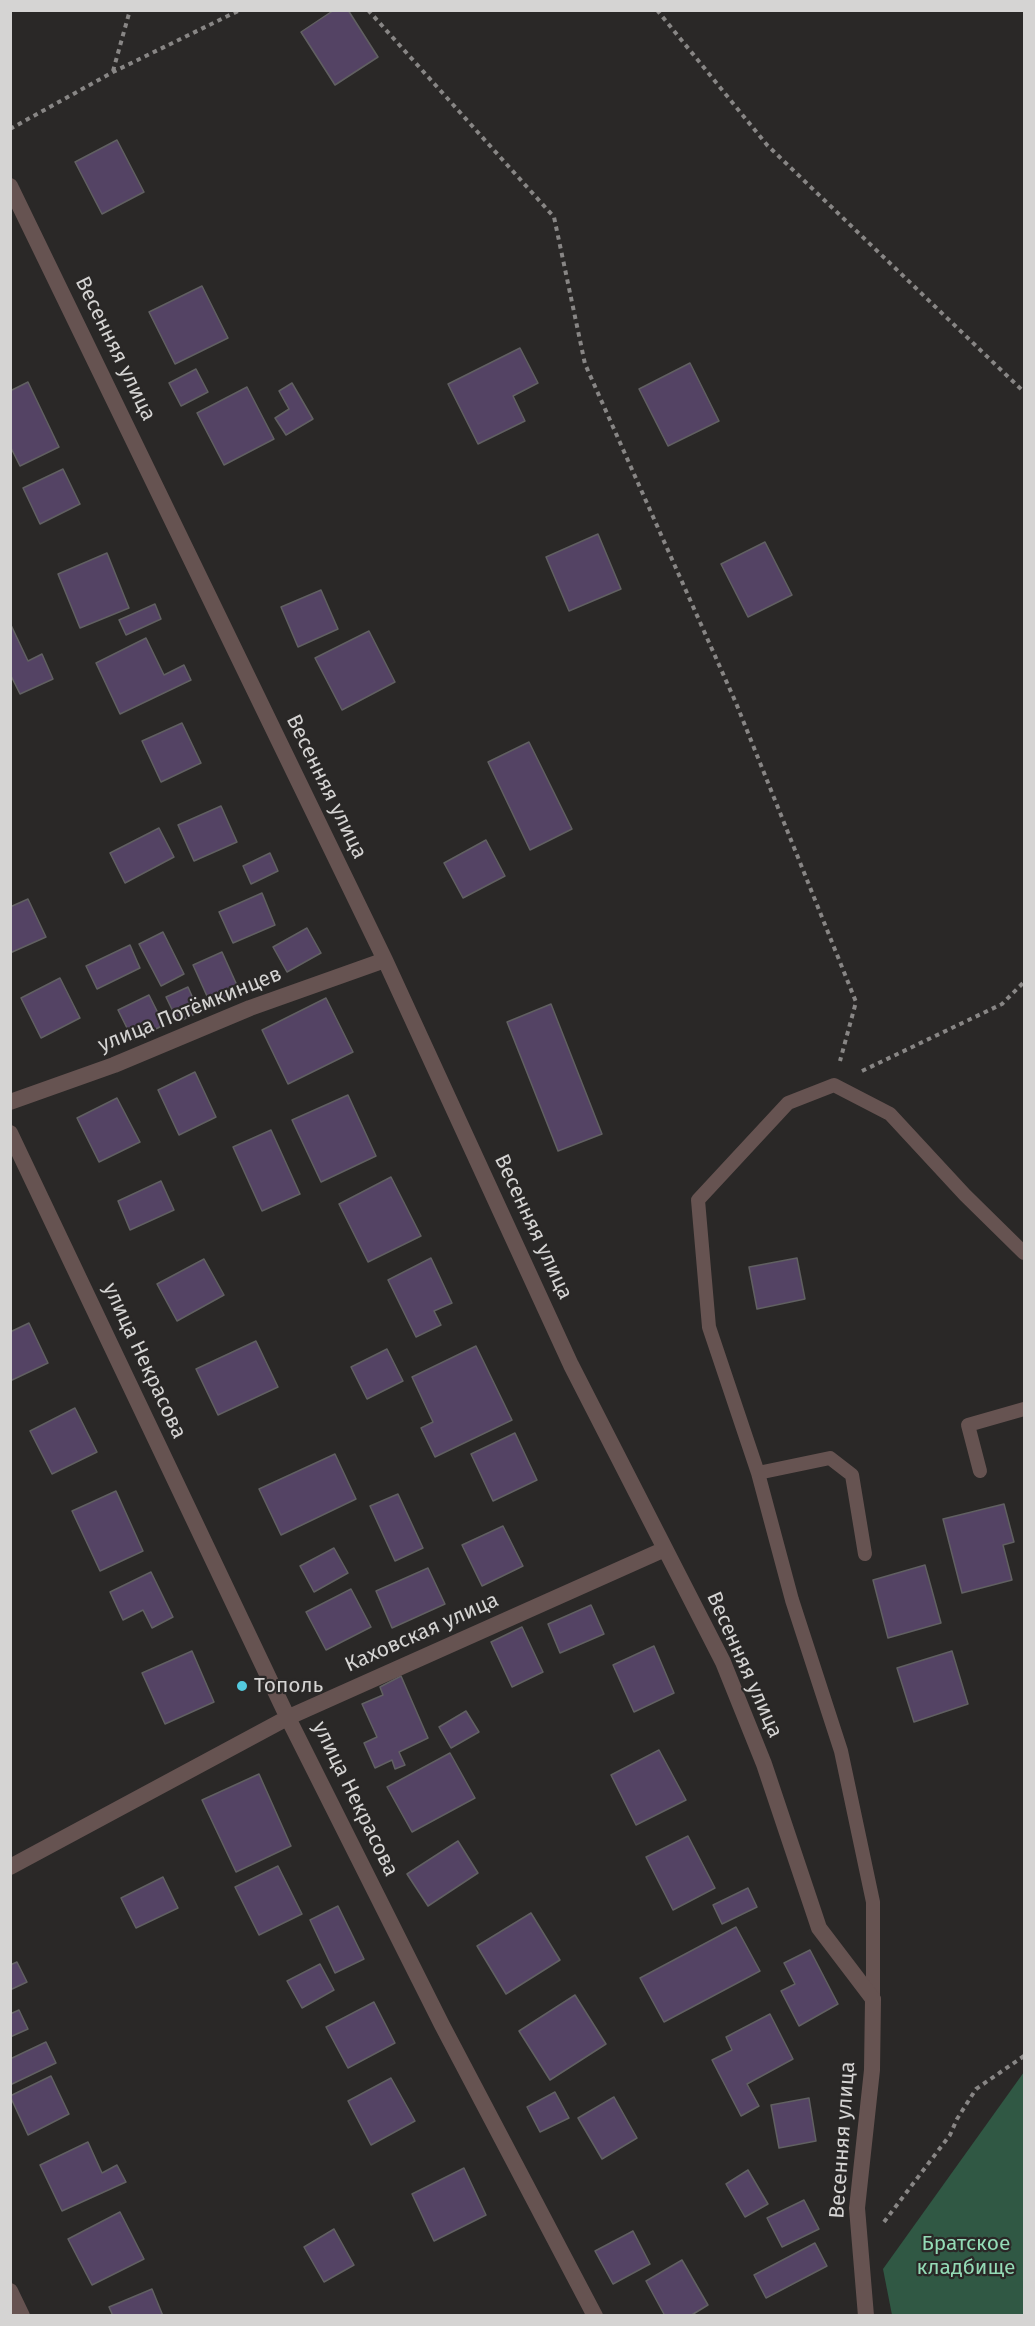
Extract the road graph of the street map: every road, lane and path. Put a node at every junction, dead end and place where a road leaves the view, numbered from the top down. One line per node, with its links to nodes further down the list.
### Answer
1 (130, 10): 5 (path)
2 (240, 10): 5 (path)
3 (368, 10): 11 (path)
4 (657, 10): 8 (path)
5 (113, 72): 6 (path)
6 (10, 129)
7 (10, 186): 9 (street, Весенняя улица)
8 (1024, 392)
9 (385, 960): 12 (street, улица Потёмкинцев); 18 (street, Весенняя улица)
10 (1024, 982): 11 (path)
11 (834, 1085): 14 (lane); 17 (lane)
12 (10, 1102)
13 (10, 1133): 20 (street, улица Некрасова)
14 (1024, 1253)
15 (1024, 1409): 16 (lane)
16 (980, 1471)
17 (758, 1473): 19 (lane); 22 (lane)
18 (665, 1549): 20 (street, Каховская улица); 22 (street, Весенняя улица)
19 (865, 1554)
20 (289, 1717): 21 (street, Каховская улица); 27 (street, улица Некрасова)
21 (10, 1867)
22 (873, 1999): 24 (street, Весенняя улица)
23 (1024, 2056): 24 (path)
24 (860, 2246): 28 (street, Весенняя улица)
25 (10, 2291): 26 (street)
26 (22, 2316)
27 (594, 2316)
28 (866, 2316)

